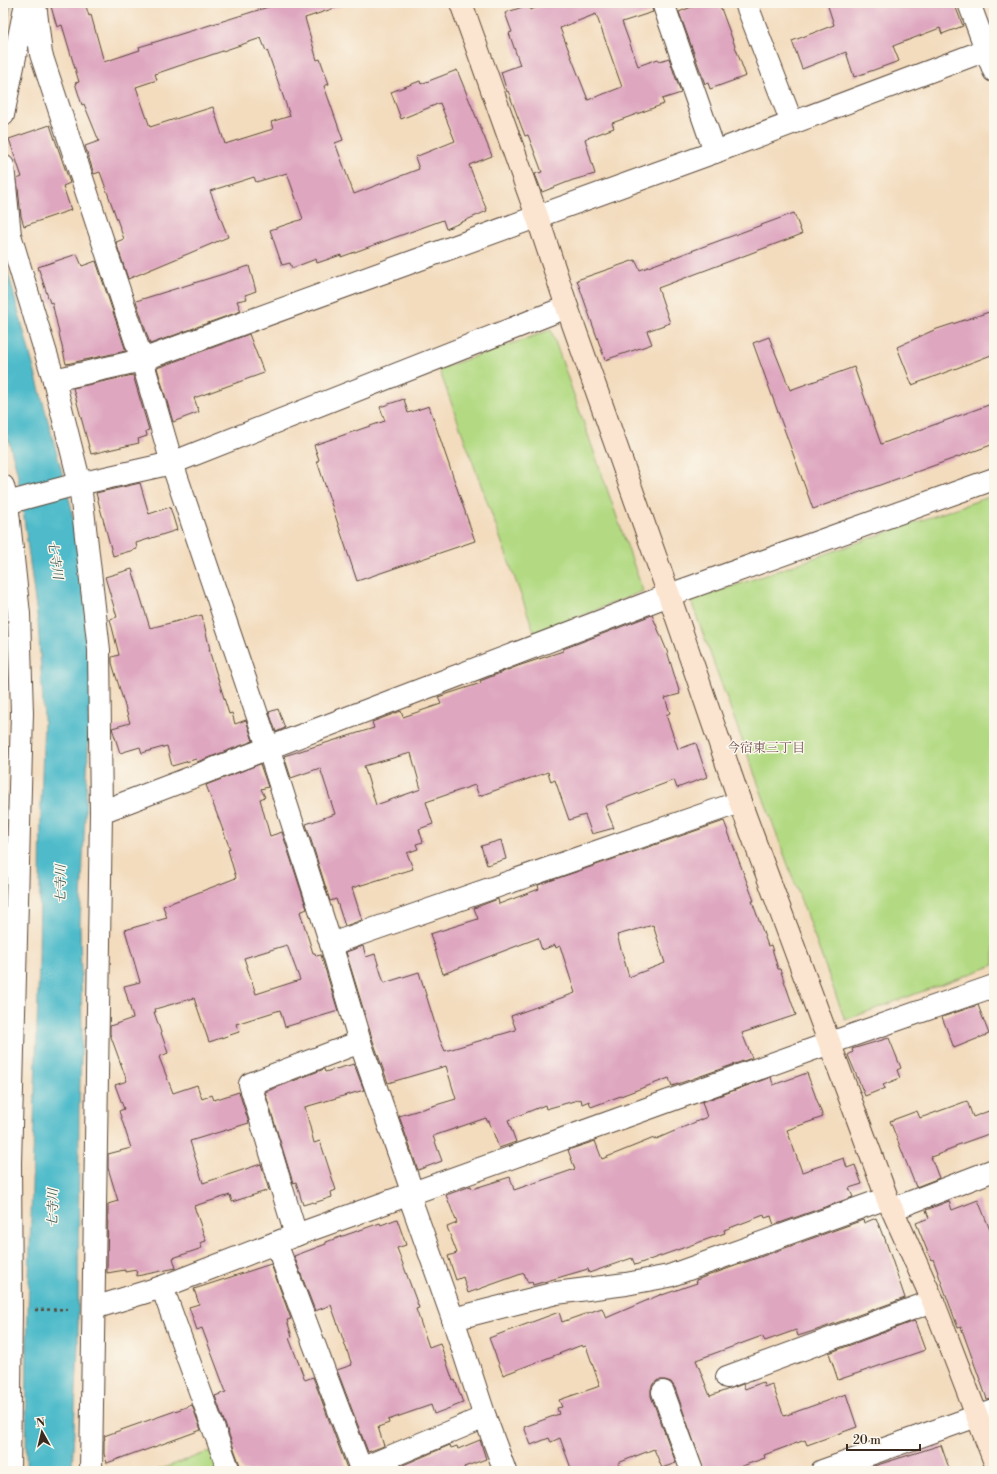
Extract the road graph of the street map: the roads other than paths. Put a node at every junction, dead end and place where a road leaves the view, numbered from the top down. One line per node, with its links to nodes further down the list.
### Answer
1 (26, 3): 9 (street)
2 (35, 3): 15 (street)
3 (461, 3): 13 (street)
4 (663, 3): 11 (street)
5 (746, 3): 10 (street)
6 (969, 3): 7 (street)
7 (986, 50): 8 (street); 10 (street)
8 (994, 71)
9 (3, 115)
10 (792, 123): 11 (street)
11 (715, 152): 13 (street)
12 (3, 166): 16 (street)
13 (537, 216): 14 (street); 15 (street)
14 (567, 307): 17 (street); 21 (street)
15 (142, 360): 16 (street); 17 (street)
16 (54, 380): 19 (street)
17 (172, 463): 19 (street); 22 (street)
18 (994, 479): 21 (street)
19 (75, 485): 20 (street); 24 (street)
20 (4, 497): 29 (street)
21 (669, 595): 22 (street); 23 (street)
22 (268, 747): 24 (street); 25 (street)
23 (740, 802): 25 (street); 28 (street)
24 (101, 812): 37 (street)
25 (331, 944): 27 (street)
26 (994, 986): 28 (street)
27 (360, 1042): 31 (street); 33 (street)
28 (830, 1043): 31 (street); 32 (street)
29 (7, 1163): 44 (street)
30 (994, 1170): 32 (street)
31 (411, 1195): 33 (street); 38 (street)
32 (890, 1204): 36 (street); 38 (street)
33 (296, 1235): 34 (street)
34 (276, 1243): 35 (street); 42 (street)
35 (162, 1287): 37 (street); 46 (street)
36 (932, 1301): 39 (street); 41 (street)
37 (94, 1308): 45 (street)
38 (453, 1319): 42 (street)
39 (727, 1377)
40 (663, 1392): 48 (street)
41 (986, 1413): 43 (street); 49 (street)
42 (485, 1417): 47 (street)
43 (994, 1460)
44 (9, 1471)
45 (91, 1471)
46 (229, 1471)
47 (505, 1471)
48 (692, 1471)
49 (822, 1471)

